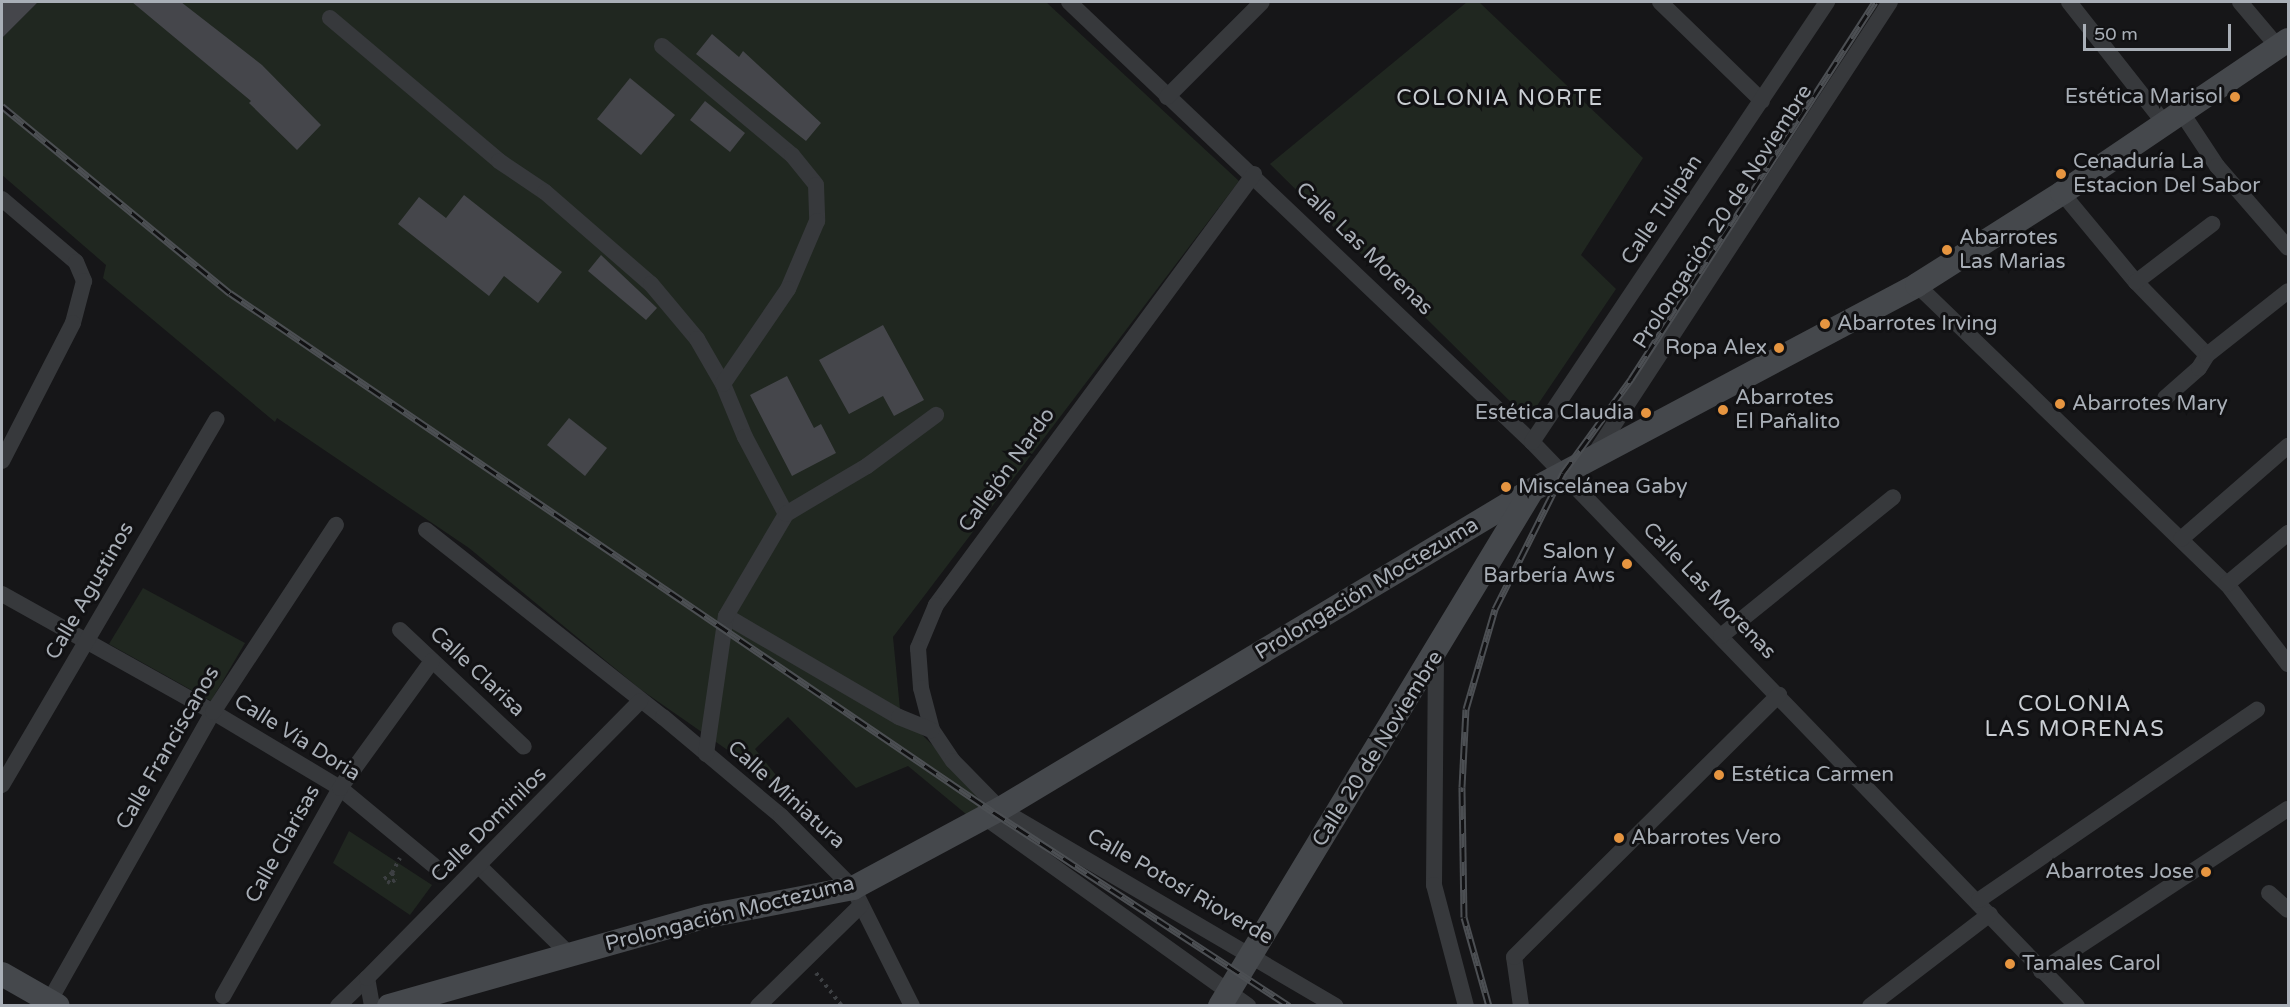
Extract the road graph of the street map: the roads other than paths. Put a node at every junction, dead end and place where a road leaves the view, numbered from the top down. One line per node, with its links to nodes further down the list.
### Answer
1 (1069, 2): 11 (street, Calle Las Morenas)
2 (1262, 2): 11 (street)
3 (1660, 2): 12 (street)
4 (1827, 2): 12 (street, Calle Tulipán)
5 (1890, 2): 29 (street, Prolongación 20 de Noviembre)
6 (2069, 2): 13 (street)
7 (2240, 2): 9 (street)
8 (330, 18): 23 (street)
9 (2283, 43): 13 (main road, Prolongación Moctezuma)
10 (662, 46): 23 (street)
11 (1167, 97): 14 (street, Calle Las Morenas)
12 (1762, 101): 27 (street, Calle Tulipán)
13 (2173, 119): 15 (main road, Prolongación Moctezuma); 18 (street)
14 (1254, 174): 27 (street, Calle Las Morenas); 52 (street, Callejón Nardo)
15 (2062, 193): 19 (street); 20 (main road, Prolongación Moctezuma)
16 (2, 199): 30 (street)
17 (2212, 224): 19 (street)
18 (2289, 248)
19 (2136, 282): 22 (street)
20 (1917, 285): 29 (main road, Prolongación Moctezuma); 38 (street)
21 (2289, 291): 22 (street)
22 (2207, 355): 24 (street)
23 (723, 384): 34 (street)
24 (2165, 398)
25 (936, 415): 34 (street)
26 (217, 419): 44 (street, Calle Agustinos)
27 (1532, 442): 31 (street, Calle Las Morenas)
28 (2289, 446): 38 (street)
29 (1594, 456): 31 (main road, Prolongación Moctezuma)
30 (2, 461)
31 (1563, 473): 32 (main road, Prolongación Moctezuma); 43 (street, Calle Las Morenas)
32 (1532, 490): 45 (main road, Calle 20 de Noviembre); 58 (main road, Prolongación Moctezuma)
33 (1893, 497): 43 (street)
34 (786, 514): 41 (street)
35 (336, 525): 51 (street, Calle Franciscanos)
36 (426, 530): 49 (street, Calle Miniatura)
37 (2289, 533): 39 (street)
38 (2181, 539): 39 (street)
39 (2227, 584): 47 (street)
40 (2, 594): 44 (street, Calle Vía Doria)
41 (726, 616): 52 (street); 54 (street)
42 (400, 630): 46 (street, Calle Clarisa)
43 (1721, 636): 48 (street, Calle Las Morenas)
44 (85, 643): 51 (street, Calle Vía Doria); 55 (street, Calle Agustinos)
45 (1436, 655): 67 (main road, Calle 20 de Noviembre); 82 (street)
46 (432, 661): 53 (street, Calle Clarisa); 56 (street, Calle Clarisas)
47 (2289, 664)
48 (1779, 695): 63 (street, Calle Las Morenas); 83 (street)
49 (640, 701): 54 (street, Calle Miniatura); 60 (street, Calle Dominilos)
50 (2257, 710): 63 (street)
51 (213, 712): 56 (street, Calle Vía Doria); 73 (street, Calle Franciscanos)
52 (932, 730): 58 (street, Callejón Nardo)
53 (524, 747)
54 (706, 754): 62 (street, Calle Miniatura)
55 (2, 785)
56 (340, 788): 59 (street, Calle Vía Doria); 71 (street, Calle Clarisas)
57 (2289, 809): 68 (street)
58 (992, 812): 62 (main road, Prolongación Moctezuma); 67 (street, Calle Potosí Rioverde); 72 (street)
59 (433, 865)
60 (480, 867): 66 (street); 70 (street, Calle Dominilos)
61 (2269, 893): 64 (street)
62 (857, 897): 66 (main road, Prolongación Moctezuma); 78 (street); 79 (street, Calle Miniatura)
63 (1978, 900): 65 (street, Calle Las Morenas)
64 (2289, 910)
65 (1990, 914): 68 (street, Calle Las Morenas); 74 (street)
66 (568, 953): 77 (main road, Prolongación Moctezuma)
67 (1250, 955): 72 (main road, Calle 20 de Noviembre); 81 (street, Calle Potosí Rioverde)
68 (2041, 971): 84 (street, Calle Las Morenas)
69 (2, 974): 73 (main road)
70 (367, 978): 75 (street, Calle Dominilos); 76 (street)
71 (223, 996)
72 (1225, 997): 80 (street)
73 (54, 1003)
74 (1875, 1004)
75 (338, 1005)
76 (372, 1005)
77 (389, 1005)
78 (758, 1005)
79 (912, 1005)
80 (1248, 1005)
81 (1336, 1005)
82 (1466, 1005)
83 (1521, 1005)
84 (2077, 1005)

